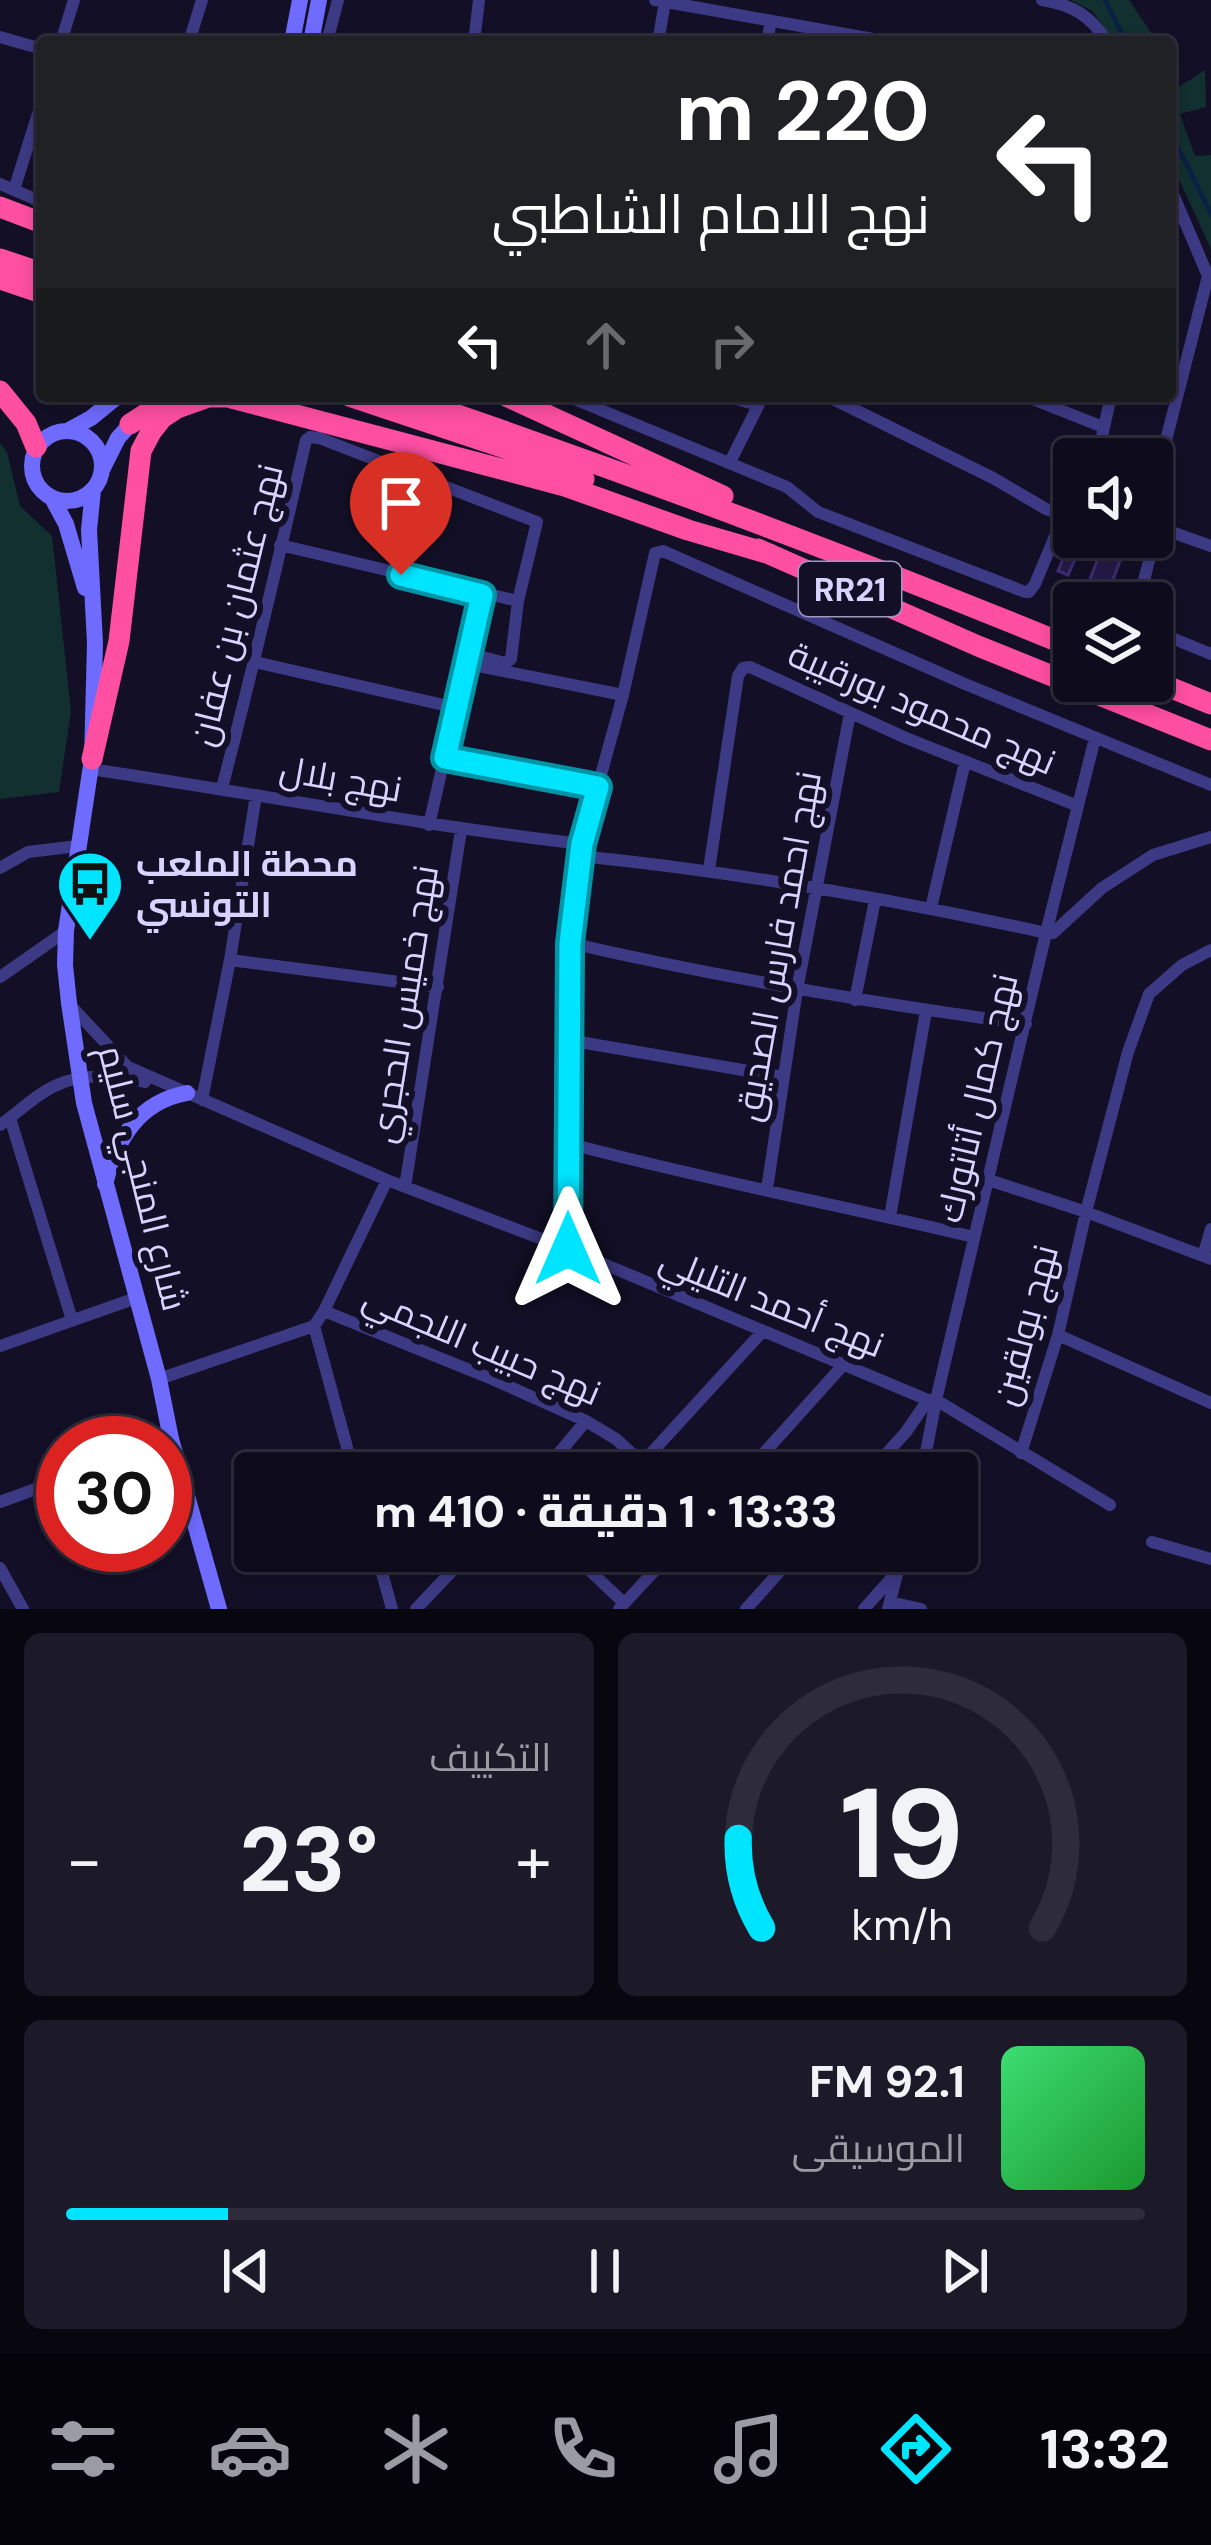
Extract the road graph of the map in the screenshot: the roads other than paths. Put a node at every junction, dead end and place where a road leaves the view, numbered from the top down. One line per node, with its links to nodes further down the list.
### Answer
1 (74, 0): 12 (street)
2 (300, 0): 14 (main road)
3 (320, 0): 15 (main road)
4 (338, 0): 16 (street)
5 (479, 0): 17 (street)
6 (655, 0): 9 (street)
7 (1042, 0): 10 (street)
8 (197, 2): 13 (street)
9 (664, 2): 11 (street); 18 (street)
10 (1067, 2): 21 (street)
11 (771, 21): 19 (street); 20 (street)
12 (63, 36)
13 (191, 36)
14 (293, 36)
15 (312, 36)
16 (329, 36)
17 (475, 36)
18 (659, 36)
19 (768, 36)
20 (856, 36)
21 (1103, 36)
22 (0, 37): 23 (street)
23 (36, 47)
24 (36, 134): 26 (street)
25 (0, 184): 26 (street)
26 (7, 199): 28 (highway)
27 (1176, 200): 31 (street)
28 (36, 219)
29 (0, 259): 30 (highway)
30 (36, 271)
31 (1209, 274): 35 (street)
32 (0, 279): 33 (highway)
33 (36, 291)
34 (1176, 347): 35 (street)
35 (1189, 351): 51 (street)
36 (0, 391): 60 (highway)
37 (111, 402): 56 (main road)
38 (152, 402): 53 (main road, شارع المنجي سليم)
39 (164, 402): 53 (highway)
40 (194, 402): 89 (highway)
41 (245, 402): 54 (highway)
42 (279, 402): 54 (highway)
43 (371, 402): 57 (highway, RR21)
44 (416, 402): 57 (highway, RR21)
45 (519, 402): 71 (highway)
46 (582, 402): 61 (street)
47 (760, 402): 61 (street)
48 (839, 402): 65 (street)
49 (1039, 402): 55 (street)
50 (1109, 402): 55 (street)
51 (1176, 402)
52 (1176, 402): 59 (street)
53 (130, 424): 62 (main road, شارع المنجي سليم)
54 (342, 425): 70 (highway)
55 (1103, 427): 58 (street)
56 (69, 430): 60 (main road); 62 (main road)
57 (490, 435): 70 (highway, RR21); 71 (highway, RR21)
58 (1101, 438)
59 (1167, 438)
60 (36, 447): 64 (main road, شارع المنجي سليم)
61 (730, 462): 69 (street)
62 (102, 471): 63 (main road, شارع المنجي سليم)
63 (93, 490): 64 (main road); 74 (main road, شارع المنجي سليم)
64 (52, 498): 74 (main road, شارع المنجي سليم)
65 (1053, 510)
66 (1173, 532): 68 (street)
67 (280, 545): 72 (street); 73 (street, نهج عثمان بن عفان); 79 (street, نهج عثمان بن عفان)
68 (1211, 546)
69 (1053, 549)
70 (770, 554): 86 (highway, RR21)
71 (848, 556): 76 (highway, RR21)
72 (482, 595): 73 (street); 78 (street)
73 (518, 601): 78 (street)
74 (92, 612): 89 (main road, شارع المنجي سليم)
75 (1173, 638): 77 (street)
76 (1053, 639)
77 (1211, 654)
78 (469, 658): 81 (street); 83 (street)
79 (255, 662): 83 (street); 92 (street, نهج عثمان بن عفان)
80 (1173, 689): 82 (highway)
81 (623, 695): 85 (street); 91 (street)
82 (1211, 704)
83 (457, 708): 87 (street)
84 (850, 713): 88 (street, نهج محمود بورقيبة); 101 (street, نهج محمود بورقيبة); 102 (street, نهج احمد فارس الصديق)
85 (1095, 738): 90 (street); 94 (street, نهج كمال أتاتورك)
86 (1211, 740)
87 (445, 758): 91 (street); 95 (street)
88 (965, 762): 94 (street, نهج محمود بورقيبة); 104 (street)
89 (91, 764): 92 (street, نهج بلال); 98 (main road, شارع المنجي سليم)
90 (1211, 785)
91 (598, 787): 99 (street)
92 (222, 788): 93 (street, نهج بلال)
93 (256, 795): 95 (street, نهج بلال); 109 (street)
94 (1078, 806): 106 (street, نهج كمال أتاتورك)
95 (429, 825): 96 (street, نهج بلال)
96 (461, 830): 99 (street, نهج بلال); 111 (street, نهج خميس الحجري)
97 (1211, 837): 106 (street)
98 (78, 845): 100 (street); 105 (main road, شارع المنجي سليم)
99 (581, 850): 101 (street, نهج بلال); 107 (street)
100 (0, 868)
101 (710, 870): 102 (street, نهج بلال)
102 (817, 887): 103 (street, نهج بلال); 112 (street, نهج احمد فارس الصديق)
103 (875, 899): 104 (street, نهج بلال); 113 (street)
104 (931, 908): 106 (street, نهج بلال)
105 (66, 931): 110 (street); 114 (main road, شارع المنجي سليم)
106 (1046, 934): 116 (street, نهج كمال أتاتورك)
107 (570, 943): 112 (street); 117 (street)
108 (1211, 950): 128 (street, نهج بولقين)
109 (230, 960): 111 (street); 120 (street)
110 (0, 977)
111 (438, 987): 126 (street, نهج خميس الحجري)
112 (797, 990): 113 (street); 118 (street, نهج احمد فارس الصديق)
113 (855, 1000): 115 (street)
114 (69, 1004): 119 (main road, شارع المنجي سليم); 120 (street, نهج أحمد التليلي)
115 (926, 1011): 116 (street); 129 (street)
116 (1026, 1024): 124 (street, نهج كمال أتاتورك)
117 (568, 1040): 118 (street); 122 (street)
118 (784, 1077): 127 (street, نهج احمد فارس الصديق)
119 (79, 1078): 120 (street, نهج أحمد التليلي); 121 (street); 125 (main road, شارع المنجي سليم)
120 (195, 1097): 123 (street, نهج أحمد التليلي); 125 (main road)
121 (5, 1121): 136 (street)
122 (567, 1143): 127 (street); 132 (street)
123 (387, 1180): 126 (street, نهج أحمد التليلي); 135 (street)
124 (989, 1180): 128 (street); 131 (street, نهج كمال أتاتورك)
125 (105, 1184): 134 (main road, شارع المنجي سليم)
126 (406, 1186): 132 (street, نهج أحمد التليلي)
127 (767, 1189): 129 (street)
128 (1086, 1212): 133 (street); 139 (street, نهج بولقين)
129 (890, 1217): 131 (street)
130 (1211, 1229): 133 (street)
131 (974, 1237): 143 (street, نهج كمال أتاتورك)
132 (568, 1249): 138 (street, نهج أحمد التليلي)
133 (1207, 1258)
134 (136, 1298): 136 (street); 142 (main road, شارع المنجي سليم)
135 (324, 1311): 137 (street); 146 (street, نهج حبيب اللجمي)
136 (73, 1320): 140 (street)
137 (314, 1326): 142 (street); 147 (street)
138 (762, 1332): 141 (street, نهج أحمد التليلي); 150 (street, نهج حبيب اللجمي)
139 (1058, 1335): 144 (street); 154 (street, نهج بولقين)
140 (0, 1346)
141 (845, 1364): 143 (street, نهج أحمد التليلي); 151 (street)
142 (159, 1379): 145 (main road, شارع المنجي سليم)
143 (932, 1400): 152 (street); 153 (street, نهج كمال أتاتورك); 154 (street, نهج أحمد التليلي)
144 (1211, 1403)
145 (163, 1416)
146 (586, 1421): 148 (street); 149 (street, نهج حبيب اللجمي)
147 (348, 1452)
148 (560, 1452)
149 (630, 1452)
150 (661, 1452)
151 (765, 1452)
152 (888, 1452)
153 (925, 1452)
154 (1021, 1453): 157 (street, نهج أحمد التليلي)
155 (36, 1489): 156 (street)
156 (0, 1502)
157 (1110, 1505)
158 (192, 1522): 171 (main road, شارع المنجي سليم)
159 (1152, 1542): 160 (street)
160 (1211, 1559)
161 (0, 1568): 170 (street)
162 (382, 1572): 172 (street)
163 (451, 1572): 173 (street)
164 (589, 1572): 169 (street)
165 (654, 1572): 169 (street)
166 (779, 1572): 174 (street)
167 (897, 1573): 168 (street); 175 (street)
168 (889, 1605): 176 (street)
169 (622, 1606)
170 (23, 1609)
171 (220, 1609)
172 (392, 1609)
173 (416, 1609)
174 (746, 1609)
175 (863, 1609)
176 (921, 1609)

